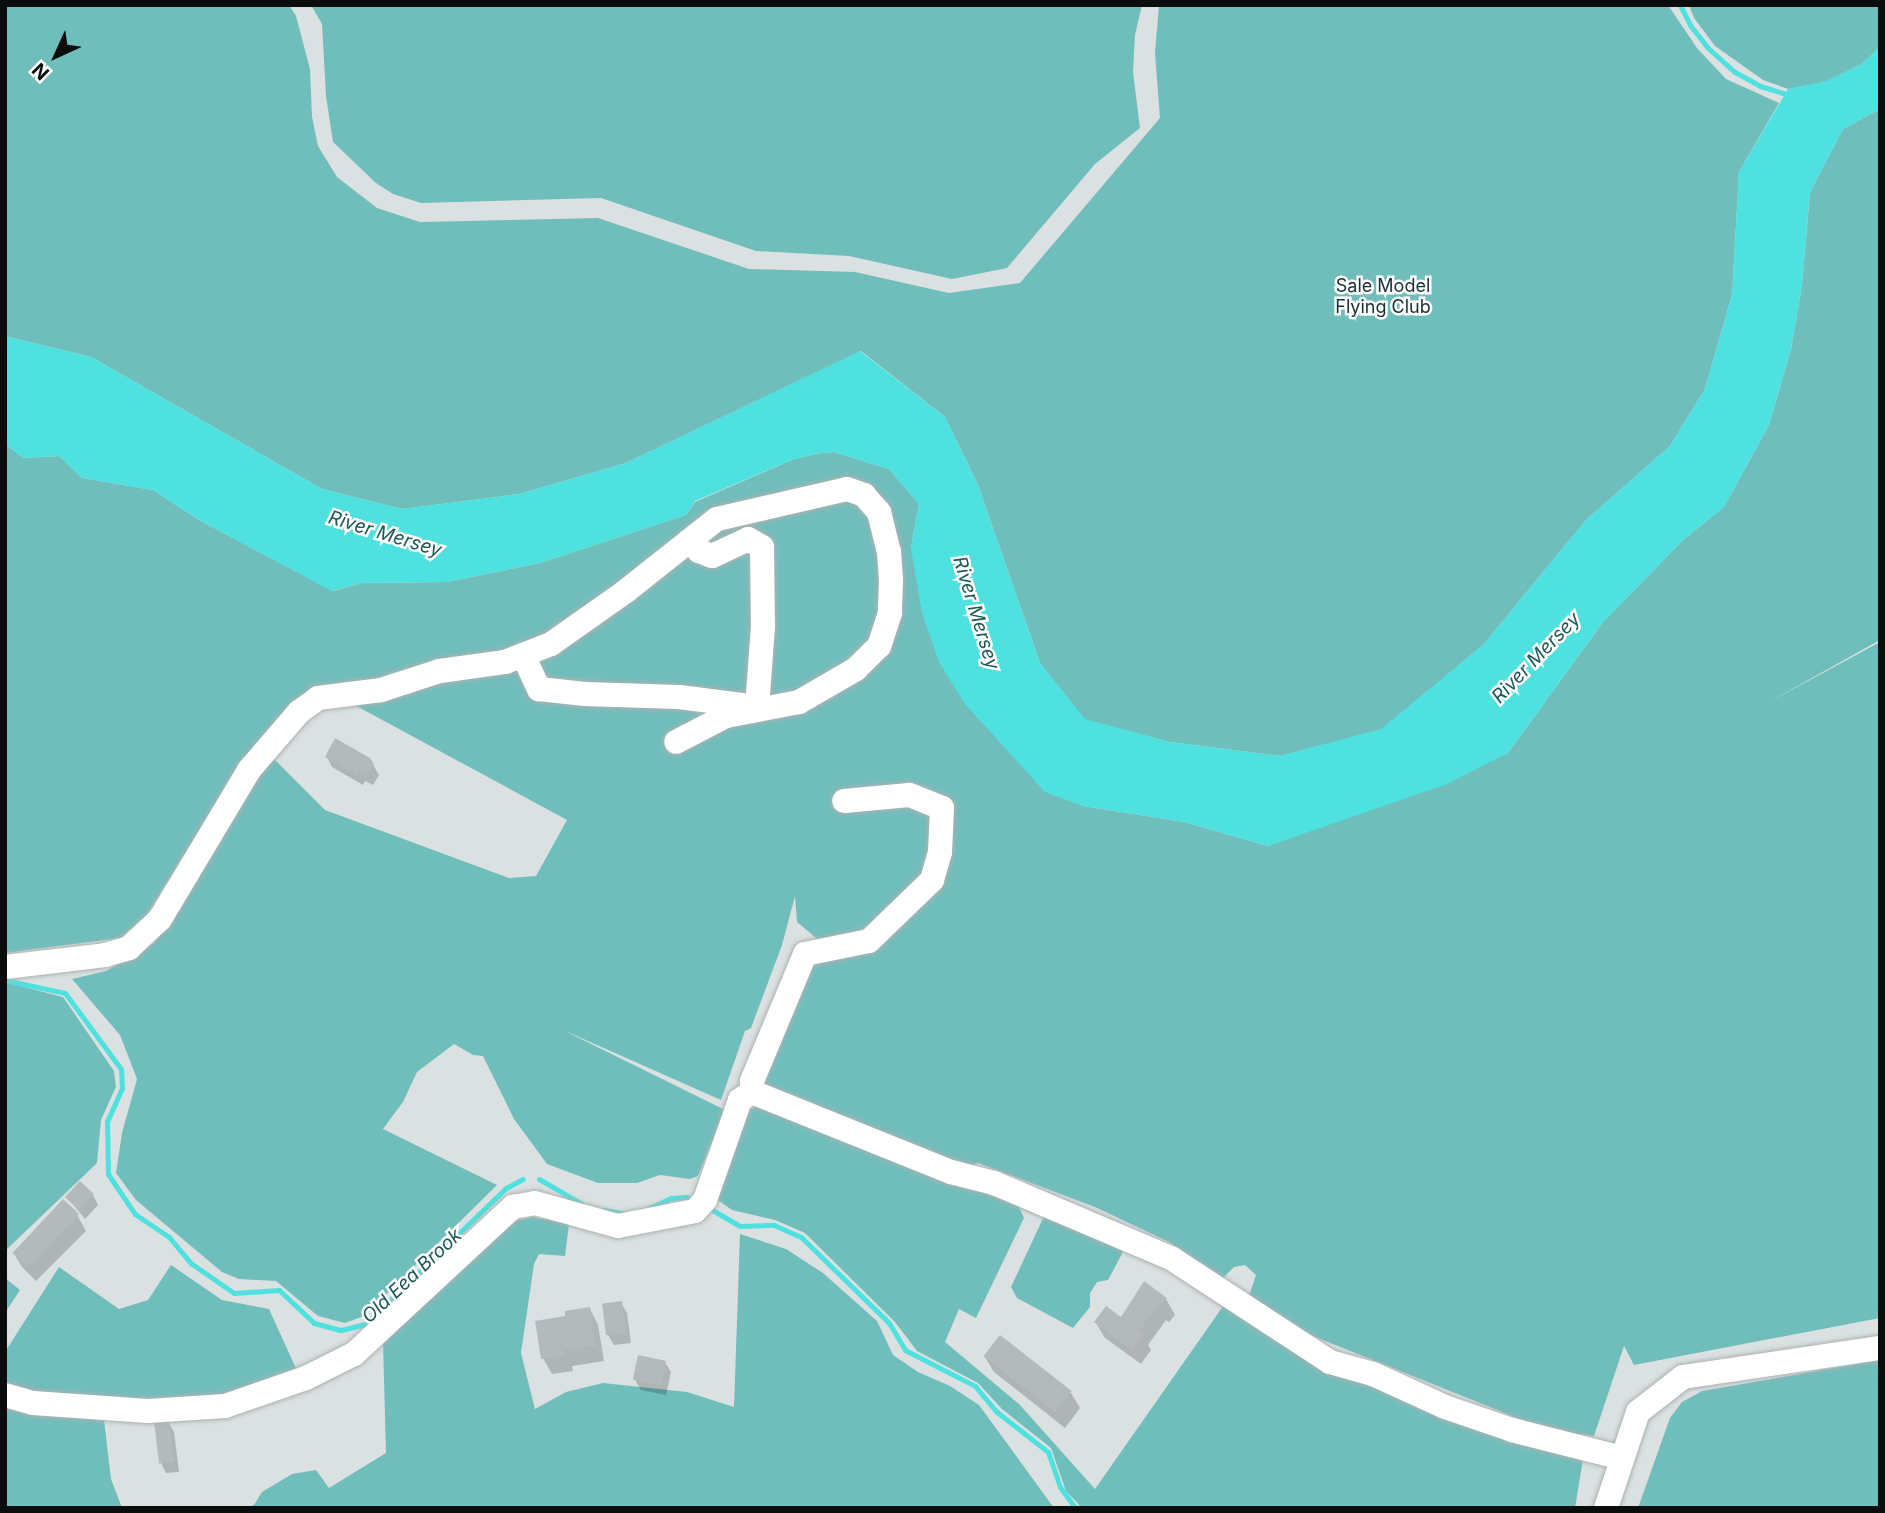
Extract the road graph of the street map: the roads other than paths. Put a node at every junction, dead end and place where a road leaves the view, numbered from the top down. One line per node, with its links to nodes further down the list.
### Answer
1 (690, 540): 2 (street); 3 (street); 3 (street)
2 (523, 655): 3 (street); 6 (street)
3 (757, 708): 4 (street)
4 (676, 742)
5 (844, 801): 7 (street)
6 (5, 967)
7 (752, 1092): 9 (street); 10 (street)
8 (1880, 1349): 10 (street)
9 (5, 1395)
10 (1622, 1458): 11 (street)
11 (1606, 1508)

